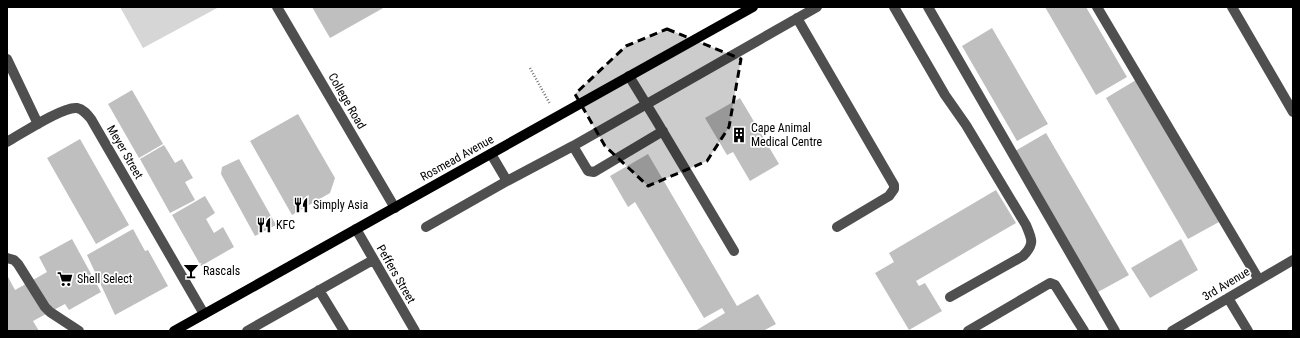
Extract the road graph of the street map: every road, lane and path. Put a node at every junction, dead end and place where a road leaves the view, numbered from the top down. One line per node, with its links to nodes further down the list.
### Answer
1 (277, 7): 21 (street, College Road)
2 (753, 7): 11 (main road, Rosmead Avenue)
3 (816, 7): 8 (street)
4 (894, 7): 31 (street)
5 (928, 7): 41 (street)
6 (1097, 7): 29 (street)
7 (1232, 7): 14 (street)
8 (798, 18): 12 (street); 22 (street)
9 (7, 59): 15 (street)
10 (530, 68): 13 (path)
11 (629, 76): 12 (street); 19 (main road, Rosmead Avenue)
12 (646, 104): 16 (street); 18 (street)
13 (551, 106)
14 (1293, 112)
15 (38, 124): 17 (street, Meyer Street); 33 (street, Meyer Street)
16 (662, 131): 18 (street); 25 (street)
17 (7, 142)
18 (574, 146): 20 (street)
19 (492, 154): 20 (street); 21 (main road, Rosmead Avenue)
20 (507, 181): 23 (street)
21 (395, 208): 24 (main road, Rosmead Avenue)
22 (837, 226)
23 (426, 227)
24 (356, 229): 27 (street, Peffers Street); 33 (main road, Rosmead Avenue)
25 (734, 251)
26 (7, 258): 34 (street)
27 (373, 260): 30 (street); 38 (street, Peffers Street)
28 (1293, 260): 29 (street, 3rd Avenue)
29 (1259, 280): 32 (street, 3rd Avenue)
30 (319, 290): 36 (street); 37 (street)
31 (950, 297)
32 (1228, 298): 42 (street, 3rd Avenue); 43 (street)
33 (204, 314): 35 (main road, Rosmead Avenue)
34 (79, 331)
35 (174, 331)
36 (247, 331)
37 (344, 331)
38 (415, 331)
39 (968, 331): 40 (street)
40 (1084, 331)
41 (1115, 331)
42 (1172, 331)
43 (1248, 331)

